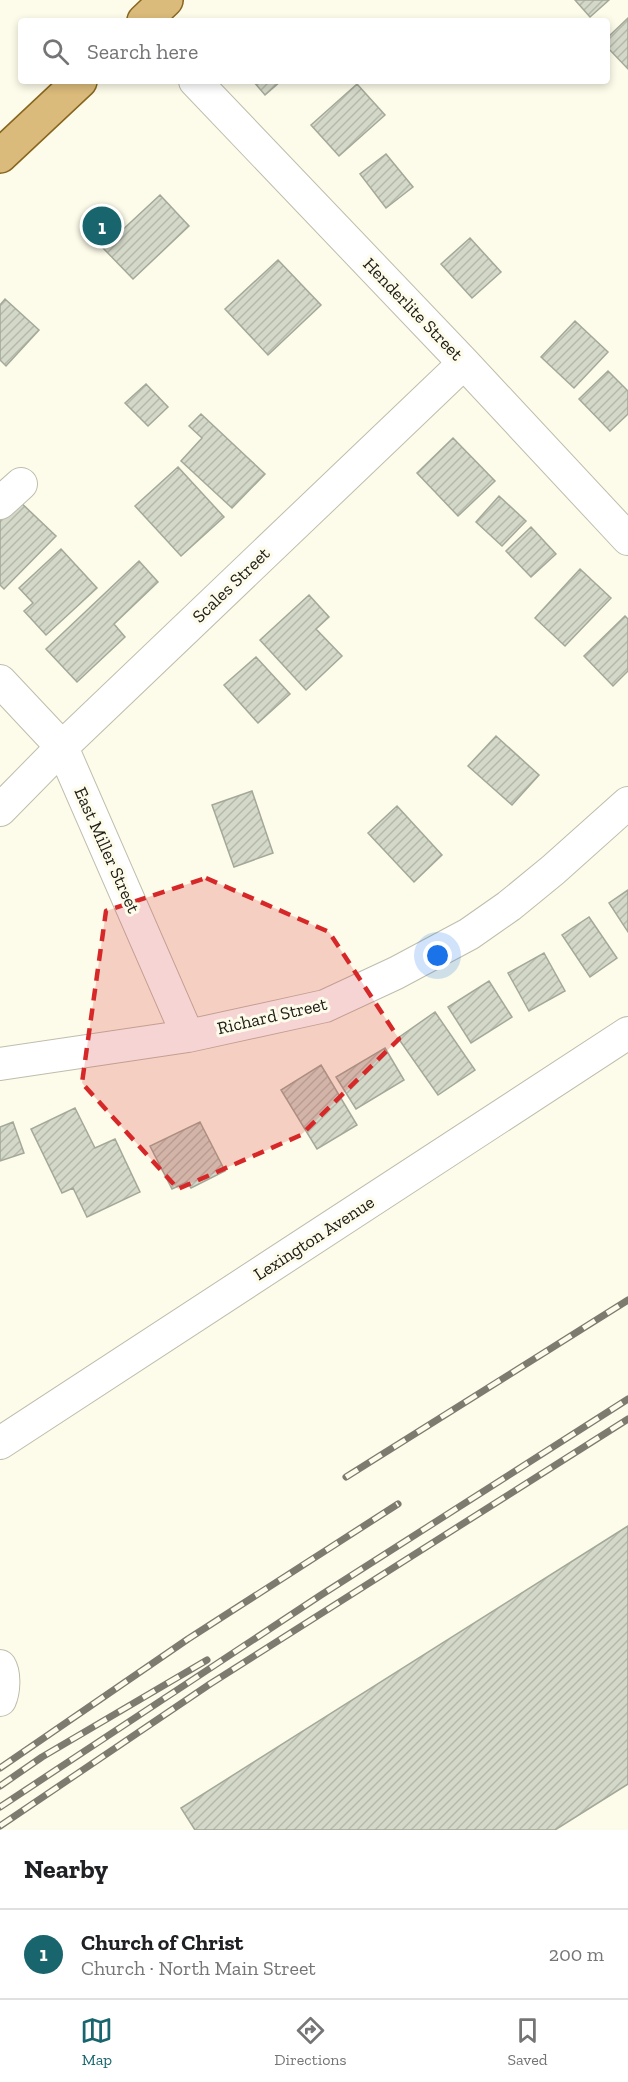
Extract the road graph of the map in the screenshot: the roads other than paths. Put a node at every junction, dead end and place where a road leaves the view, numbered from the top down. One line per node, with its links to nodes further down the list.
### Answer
1 (166, 0): 2 (main road)
2 (147, 18)
3 (77, 84): 5 (main road)
4 (198, 84): 6 (street, Henderlite Street)
5 (0, 156)
6 (464, 363): 7 (street, Henderlite Street); 9 (street, Scales Street)
7 (628, 539)
8 (0, 681): 9 (street, East Miller Street)
9 (62, 747): 11 (street, Scales Street); 13 (street, East Miller Street)
10 (628, 803): 13 (street, Richard Street)
11 (0, 810)
12 (628, 1033): 15 (street, Lexington Avenue)
13 (188, 1035): 14 (street, Richard Street)
14 (0, 1064)
15 (0, 1443)

